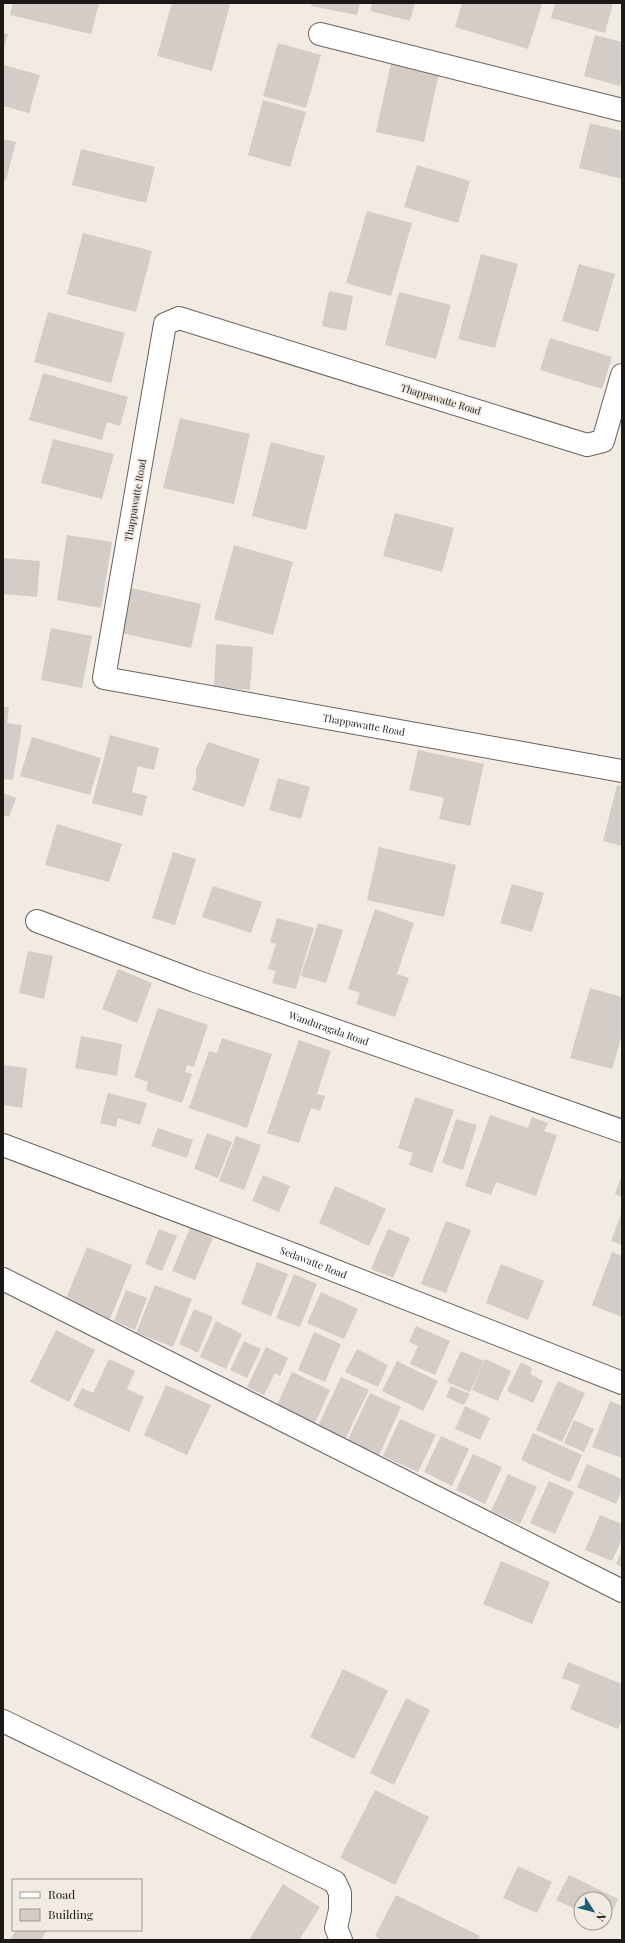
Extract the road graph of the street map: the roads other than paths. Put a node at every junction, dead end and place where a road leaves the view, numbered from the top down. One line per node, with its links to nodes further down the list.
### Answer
1 (320, 34): 2 (street)
2 (622, 110)
3 (622, 375): 4 (street, Thappawatte Road)
4 (622, 771)
5 (37, 921): 6 (street, Wanduragala Road)
6 (622, 1130)
7 (3, 1145): 9 (street, Sedawatte Road)
8 (3, 1279): 10 (street)
9 (622, 1383)
10 (622, 1591)
11 (3, 1721): 12 (street)
12 (341, 1940)

